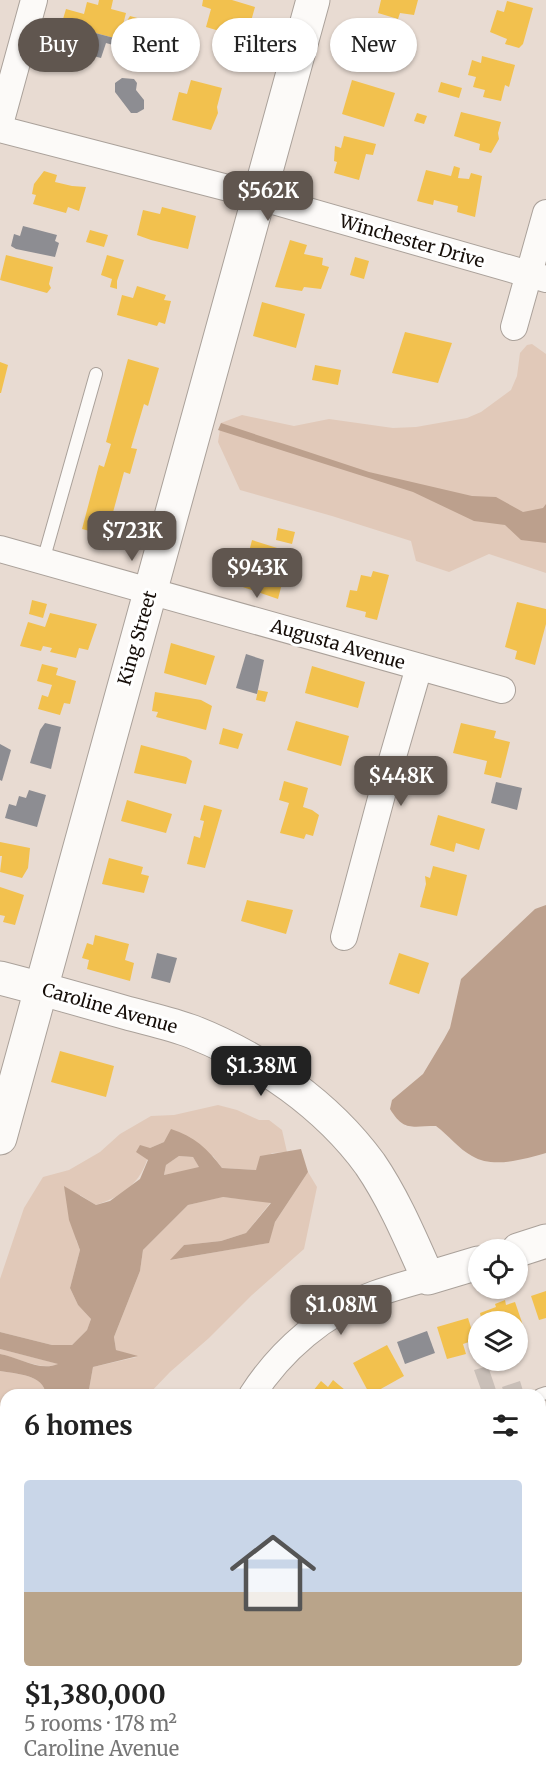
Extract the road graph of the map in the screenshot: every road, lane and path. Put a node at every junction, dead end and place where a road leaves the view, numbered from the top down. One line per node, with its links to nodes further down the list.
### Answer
1 (34, 0): 3 (street)
2 (313, 0): 4 (street, King Street)
3 (0, 126): 4 (street, Winchester Drive)
4 (259, 197): 6 (street, Winchester Drive); 11 (street, King Street)
5 (546, 213): 6 (street)
6 (537, 276): 7 (street)
7 (514, 327)
8 (96, 374): 10 (lane)
9 (0, 549): 10 (street, Augusta Avenue)
10 (43, 561): 11 (street, Augusta Avenue)
11 (151, 591): 12 (street, Augusta Avenue); 16 (street, King Street)
12 (420, 667): 13 (street, Augusta Avenue); 14 (street)
13 (502, 690)
14 (344, 937)
15 (0, 978): 16 (street, Caroline Avenue)
16 (41, 989): 17 (street, King Street); 21 (street, Caroline Avenue)
17 (0, 1138)
18 (546, 1241): 19 (street)
19 (528, 1247)
20 (468, 1266): 21 (street)
21 (428, 1278): 22 (street)
22 (257, 1389)

